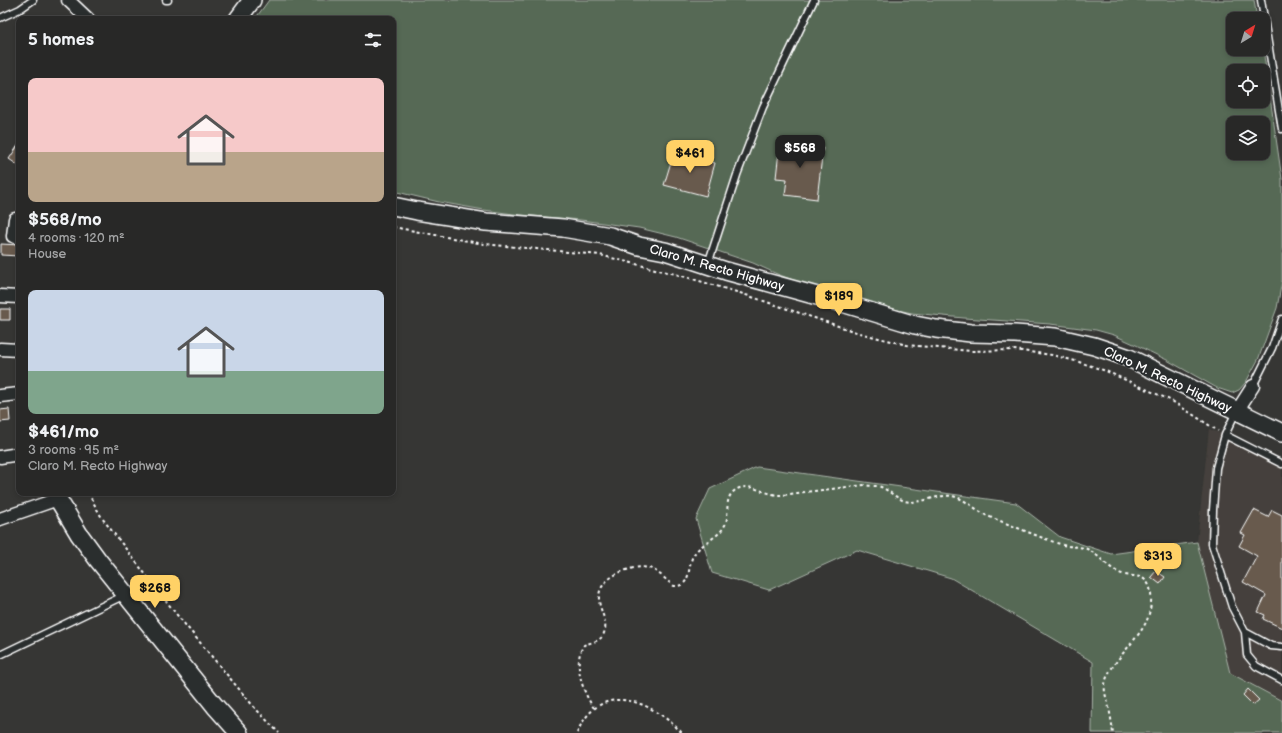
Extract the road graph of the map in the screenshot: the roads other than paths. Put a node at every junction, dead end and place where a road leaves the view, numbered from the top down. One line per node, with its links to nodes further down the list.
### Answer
1 (33, 0): 8 (lane)
2 (68, 0): 6 (street)
3 (252, 0): 7 (main road)
4 (814, 0): 13 (lane)
5 (1261, 0): 9 (lane)
6 (85, 16)
7 (240, 16)
8 (0, 18)
9 (1282, 129)
10 (396, 207): 13 (main road, Claro M. Recto Highway)
11 (15, 219): 12 (street)
12 (16, 237)
13 (708, 264): 22 (main road, Claro M. Recto Highway)
14 (0, 296): 15 (street)
15 (16, 297)
16 (1282, 320): 19 (lane)
17 (0, 349): 18 (street)
18 (16, 350)
19 (1252, 386): 22 (street)
20 (16, 394): 21 (street)
21 (0, 396)
22 (1237, 411): 23 (main road, Claro M. Recto Highway); 24 (lane)
23 (1282, 433)
24 (1225, 435): 27 (lane); 31 (lane)
25 (16, 454): 26 (street)
26 (0, 457)
27 (1282, 464)
28 (57, 496): 29 (street); 30 (main road)
29 (0, 519)
30 (125, 594): 33 (lane); 35 (main road)
31 (1245, 632): 32 (lane); 34 (lane)
32 (1282, 647)
33 (0, 654)
34 (1282, 680)
35 (239, 733)

